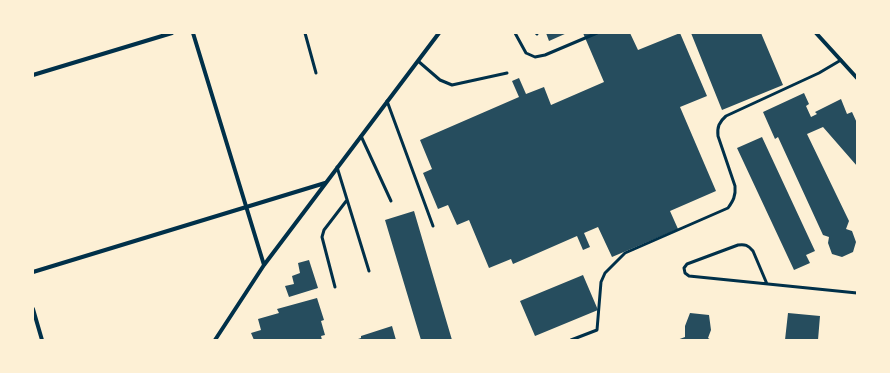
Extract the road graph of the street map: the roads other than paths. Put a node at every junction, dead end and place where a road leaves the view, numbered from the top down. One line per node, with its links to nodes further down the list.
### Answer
1 (172, 33): 12 (street)
2 (193, 33): 20 (street)
3 (305, 33): 10 (lane)
4 (439, 33): 9 (street)
5 (516, 33): 6 (lane)
6 (597, 33)
7 (816, 33): 8 (street)
8 (841, 60): 13 (street); 31 (lane)
9 (418, 61): 11 (lane); 14 (street)
10 (316, 73)
11 (507, 73)
12 (33, 76)
13 (857, 78)
14 (387, 101): 15 (street); 21 (lane)
15 (361, 136): 16 (street); 19 (lane)
16 (337, 168): 17 (street); 18 (lane)
17 (325, 183): 20 (street); 22 (street)
18 (347, 200): 23 (lane); 26 (lane)
19 (391, 201)
20 (246, 207): 22 (street); 24 (street)
21 (433, 226)
22 (264, 265): 30 (street)
23 (369, 271)
24 (33, 272)
25 (767, 284): 25 (lane); 27 (lane)
26 (335, 286)
27 (857, 293)
28 (33, 309): 29 (street)
29 (42, 340)
30 (215, 340)
31 (571, 340)

